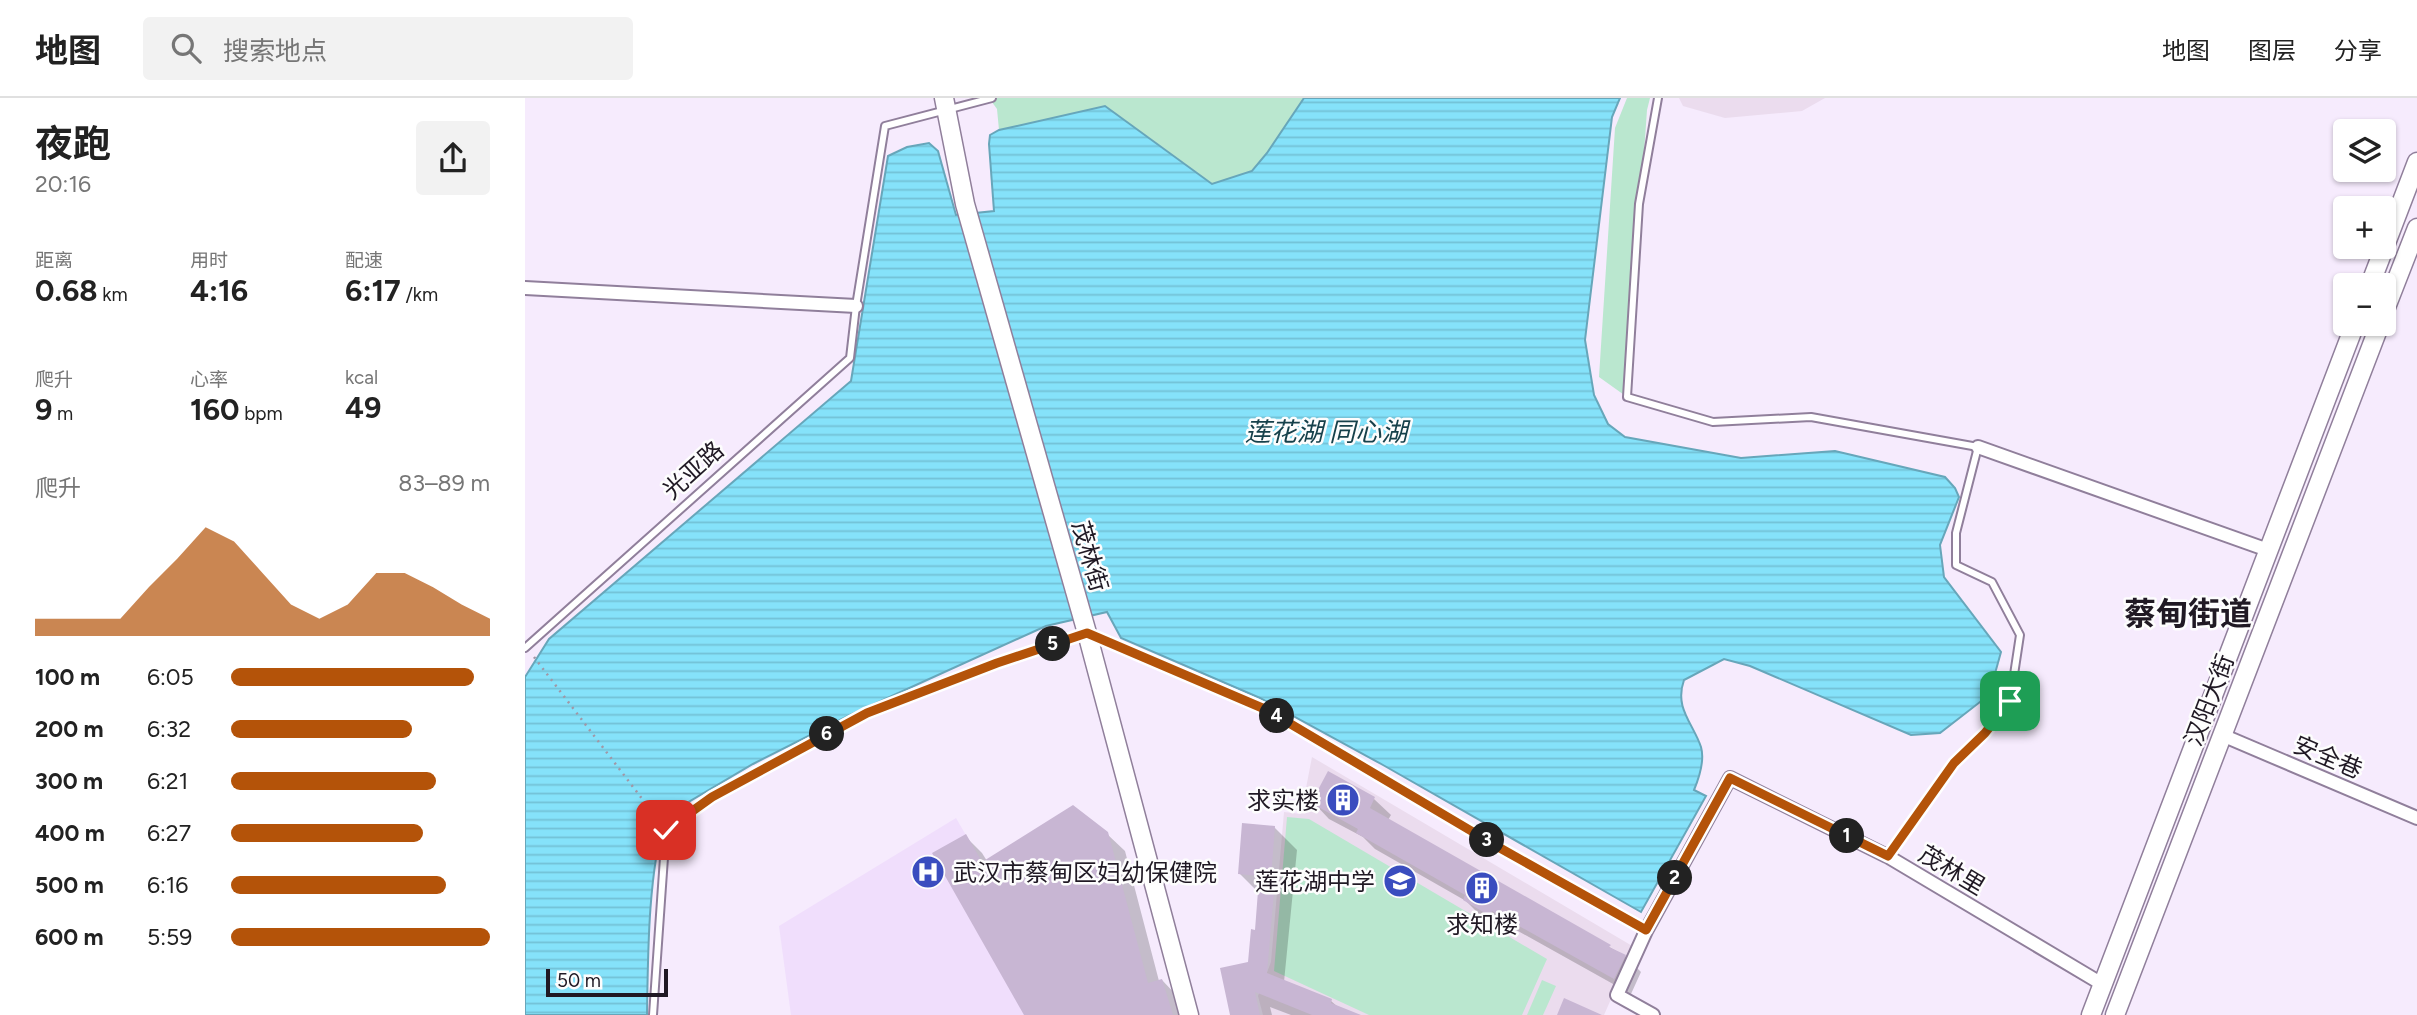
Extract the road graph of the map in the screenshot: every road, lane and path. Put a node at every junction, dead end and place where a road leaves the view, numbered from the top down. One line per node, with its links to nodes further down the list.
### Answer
1 (992, 98): 3 (lane)
2 (1658, 98): 12 (lane)
3 (946, 102): 9 (lane, 光亚路); 14 (street, 茂林街)
4 (2417, 162): 6 (street)
5 (2417, 228): 7 (street)
6 (2374, 273)
7 (2396, 282)
8 (525, 288): 9 (street)
9 (856, 306): 15 (lane, 光亚路)
10 (2350, 336): 13 (street, 汉阳大街)
11 (2375, 336): 16 (street, 汉阳大街)
12 (1978, 447): 13 (street); 19 (lane)
13 (2268, 550): 21 (street, 汉阳大街)
14 (1087, 633): 18 (lane); 20 (lane); 23 (street, 茂林街)
15 (525, 647): 18 (path)
16 (2222, 735): 17 (street, 安全巷); 26 (street, 汉阳大街)
17 (2417, 818)
18 (666, 830): 22 (lane)
19 (1888, 856): 20 (street, 茂林里); 21 (street, 茂林里)
20 (1646, 930): 24 (street, 茂林里)
21 (2102, 984): 25 (street, 汉阳大街)
22 (653, 1015)
23 (1189, 1015)
24 (1653, 1015)
25 (2091, 1015)
26 (2115, 1015)

